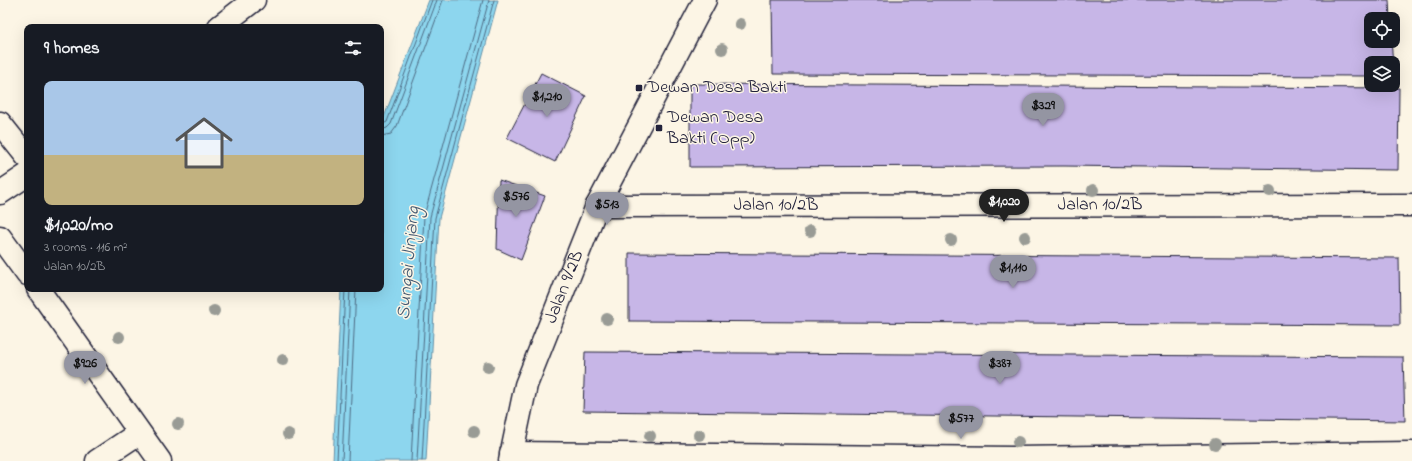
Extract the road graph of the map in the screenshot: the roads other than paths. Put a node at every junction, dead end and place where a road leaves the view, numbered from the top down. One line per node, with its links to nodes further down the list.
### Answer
1 (254, 0): 3 (street)
2 (705, 0): 8 (street, Jalan 9/2B)
3 (223, 24)
4 (0, 123): 5 (street)
5 (24, 153)
6 (24, 177): 7 (street)
7 (0, 193)
8 (597, 206): 9 (street, Jalan 10/2B); 15 (street, Jalan 9/2B)
9 (1412, 206)
10 (0, 237): 11 (street)
11 (24, 270)
12 (40, 292): 13 (street)
13 (139, 433): 18 (street); 19 (street)
14 (1412, 453): 17 (street)
15 (511, 457): 16 (street)
16 (759, 458): 17 (street)
17 (1015, 459)
18 (97, 461)
19 (160, 461)

